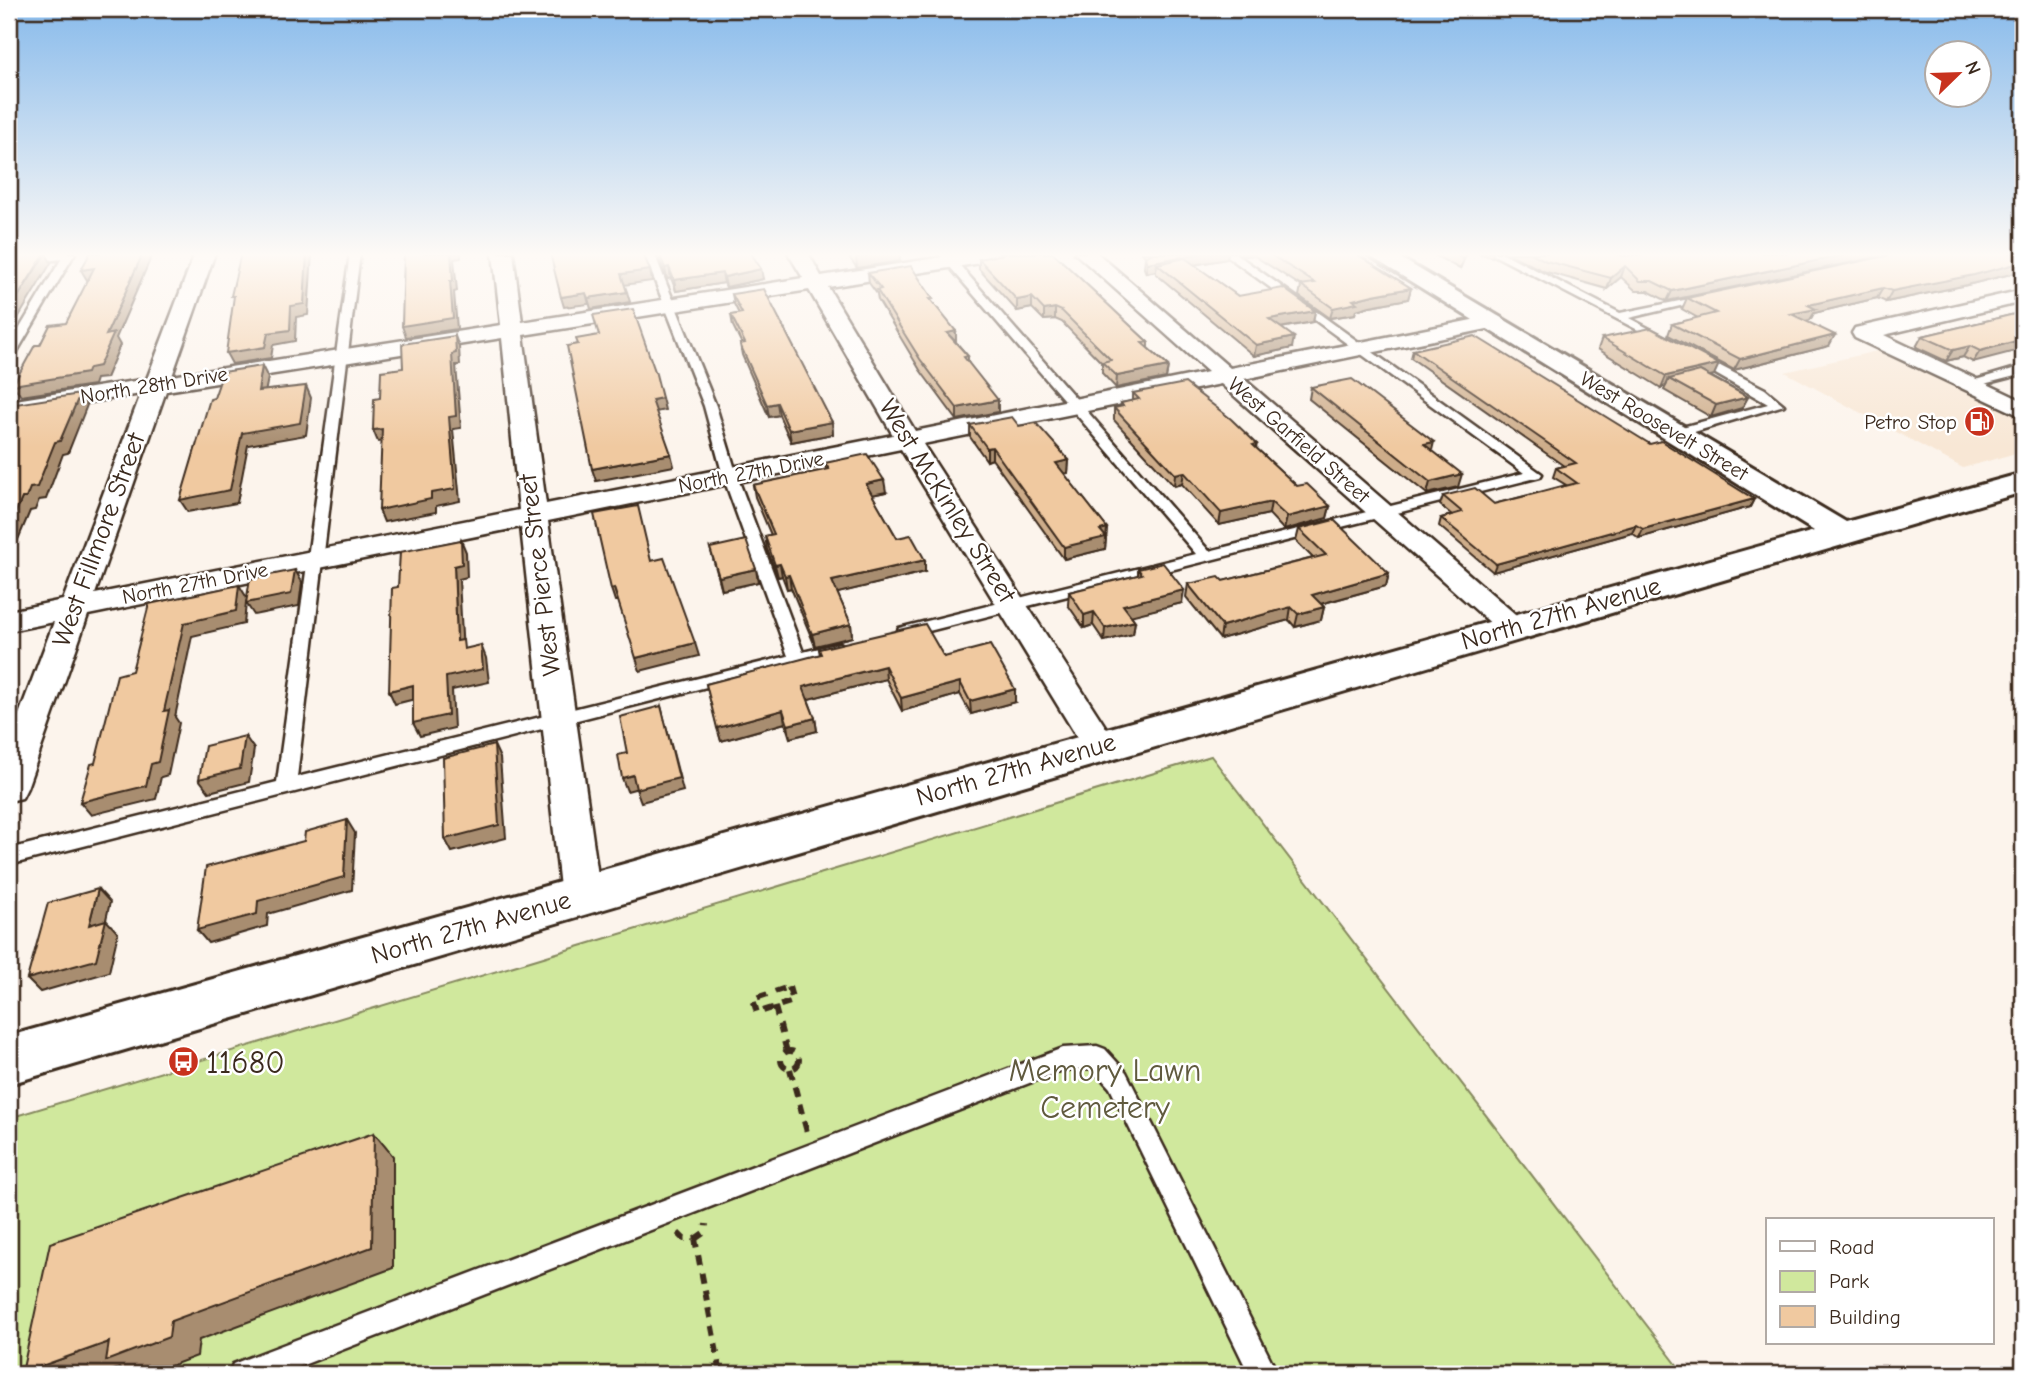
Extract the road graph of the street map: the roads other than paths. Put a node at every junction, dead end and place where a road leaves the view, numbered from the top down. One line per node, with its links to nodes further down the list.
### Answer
1 (31, 318): 18 (lane)
2 (181, 318): 24 (street, West Fillmore Street)
3 (345, 318): 20 (lane)
4 (510, 318): 15 (street, West Pierce Street)
5 (590, 318): 15 (street, North 28th Drive)
6 (675, 318): 30 (lane)
7 (836, 318): 29 (street, West McKinley Street)
8 (998, 318): 25 (lane)
9 (1158, 318): 22 (street, West Garfield Street)
10 (1318, 318): 16 (lane)
11 (1485, 318): 14 (main road, West Roosevelt Street)
12 (1620, 318): 17 (lane)
13 (1930, 318): 23 (street)
14 (1492, 322): 16 (street, North 27th Drive); 28 (main road, West Roosevelt Street)
15 (511, 330): 20 (street, North 28th Drive); 33 (street, West Pierce Street)
16 (1361, 348): 22 (street, North 27th Drive); 32 (lane)
17 (1678, 348)
18 (9, 355)
19 (1690, 355): 28 (lane)
20 (339, 356): 24 (street, North 28th Drive); 36 (lane)
21 (2023, 370): 23 (lane)
22 (1225, 376): 25 (street, North 27th Drive); 32 (street, West Garfield Street)
23 (1968, 384): 27 (street)
24 (156, 385): 26 (street, North 28th Drive); 38 (street, West Fillmore Street)
25 (1074, 407): 29 (street, North 27th Drive); 35 (lane)
26 (9, 408)
27 (2023, 410)
28 (1676, 433): 34 (main road, West Roosevelt Street)
29 (908, 440): 30 (street, North 27th Drive); 37 (street, West McKinley Street)
30 (730, 476): 33 (street, North 27th Drive); 43 (lane)
31 (2023, 482): 34 (main road, North 27th Avenue)
32 (1383, 514): 35 (lane); 40 (street, West Garfield Street)
33 (533, 516): 36 (street, North 27th Drive); 44 (street, West Pierce Street)
34 (1844, 535): 40 (main road, North 27th Avenue)
35 (1206, 558): 37 (lane)
36 (315, 559): 38 (street, North 27th Drive); 47 (lane)
37 (1012, 606): 41 (lane); 45 (street, West McKinley Street)
38 (76, 608): 39 (street, North 27th Drive); 46 (street, West Fillmore Street)
39 (9, 621)
40 (1514, 628): 45 (main road, North 27th Avenue)
41 (887, 636)
42 (861, 643): 43 (lane)
43 (797, 658): 44 (lane)
44 (557, 721): 47 (lane); 49 (street, West Pierce Street)
45 (1100, 746): 49 (main road, North 27th Avenue)
46 (9, 788)
47 (286, 788): 48 (lane)
48 (9, 857)
49 (581, 897): 50 (main road, North 27th Avenue)
50 (9, 1060)
51 (243, 1374): 52 (lane)
52 (1264, 1374)

